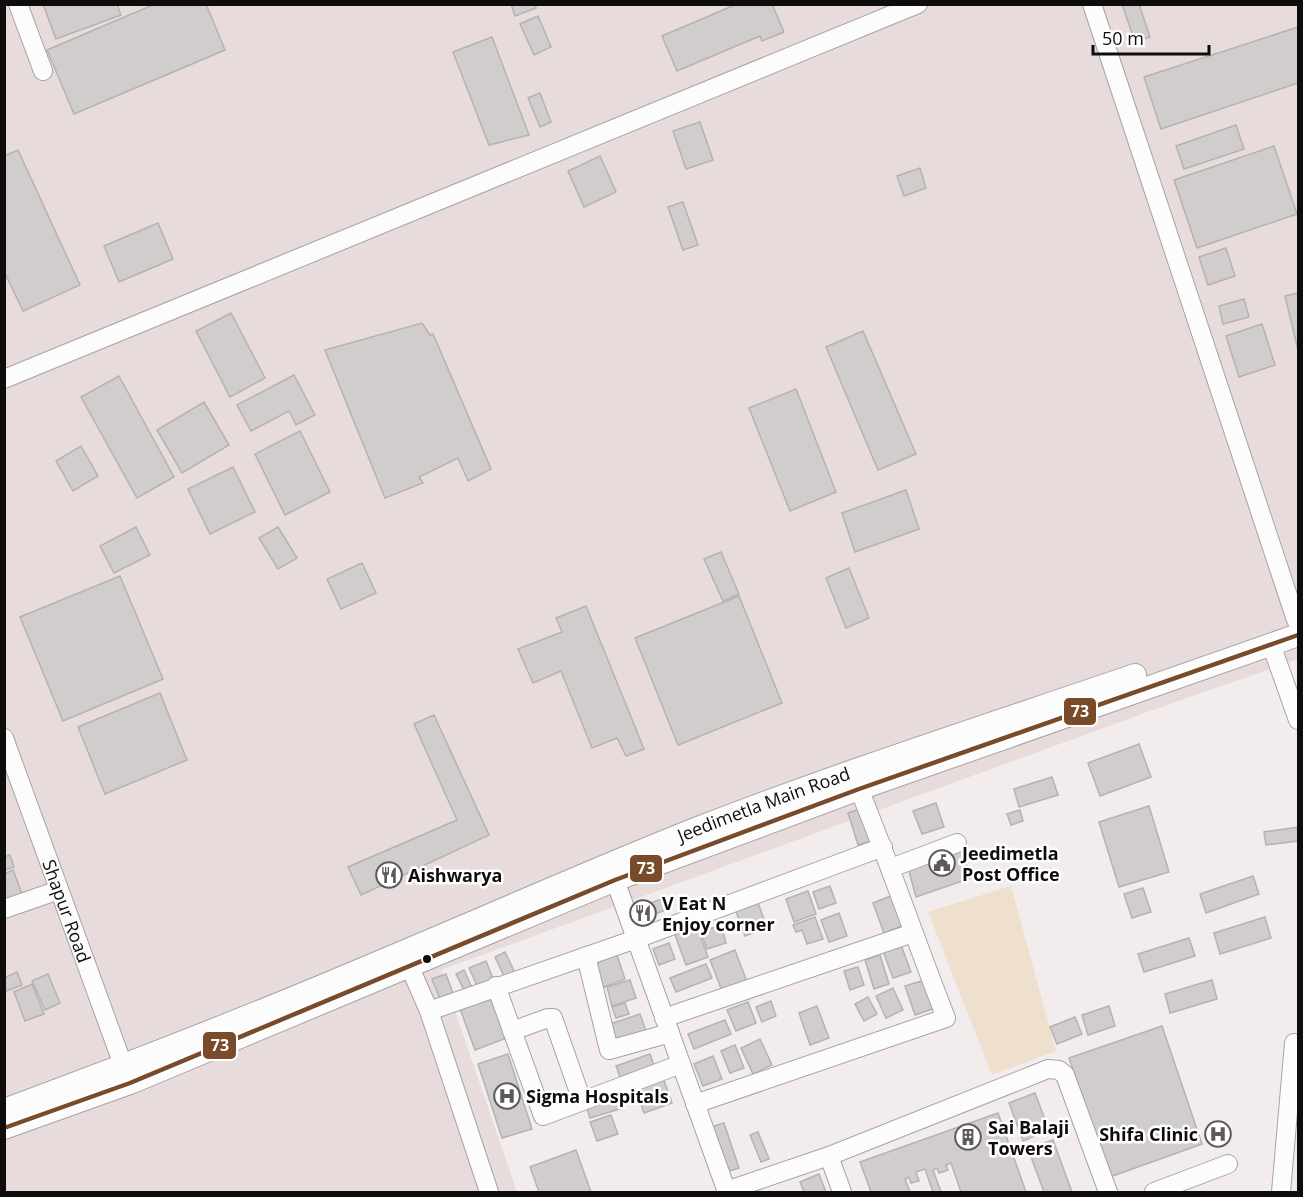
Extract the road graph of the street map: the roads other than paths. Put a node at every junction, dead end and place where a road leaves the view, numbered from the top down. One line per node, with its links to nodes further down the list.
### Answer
1 (18, 4): 4 (street)
2 (918, 4): 5 (street)
3 (1092, 4): 6 (street)
4 (43, 71)
5 (4, 379)
6 (1298, 625): 7 (main road, Jeedimetla Main Road); 21 (main road, Jeedimetla Main Road)
7 (1271, 644): 8 (street); 11 (main road, Jeedimetla Main Road)
8 (1299, 720)
9 (4, 738): 10 (street, Shapur Road)
10 (12, 781): 16 (street, Shapur Road)
11 (859, 789): 13 (street); 15 (main road, Jeedimetla Main Road)
12 (957, 843): 14 (street)
13 (883, 847): 14 (street); 19 (street)
14 (891, 868): 18 (street)
15 (615, 880): 19 (street); 21 (main road, Jeedimetla Main Road)
16 (59, 890): 17 (street); 28 (street, Shapur Road)
17 (4, 909)
18 (913, 933): 24 (street); 30 (street)
19 (636, 939): 20 (street); 24 (street)
20 (586, 956): 22 (street); 24 (street)
21 (406, 959): 23 (street); 28 (main road, Jeedimetla Main Road)
22 (496, 986): 23 (street); 25 (street)
23 (429, 1011): 35 (street)
24 (667, 1025): 27 (street)
25 (512, 1031): 29 (street); 29 (street)
26 (1293, 1043): 40 (street)
27 (681, 1064): 29 (street); 30 (street)
28 (127, 1075): 31 (main road, Jeedimetla Main Road); 32 (main road, Jeedimetla Main Road)
29 (582, 1101)
30 (695, 1104): 36 (street)
31 (4, 1110)
32 (4, 1128)
33 (829, 1156): 36 (street); 37 (street); 38 (street)
34 (1228, 1164): 39 (street)
35 (489, 1192)
36 (726, 1192)
37 (842, 1192)
38 (1108, 1192)
39 (1154, 1192)
40 (1281, 1192)

